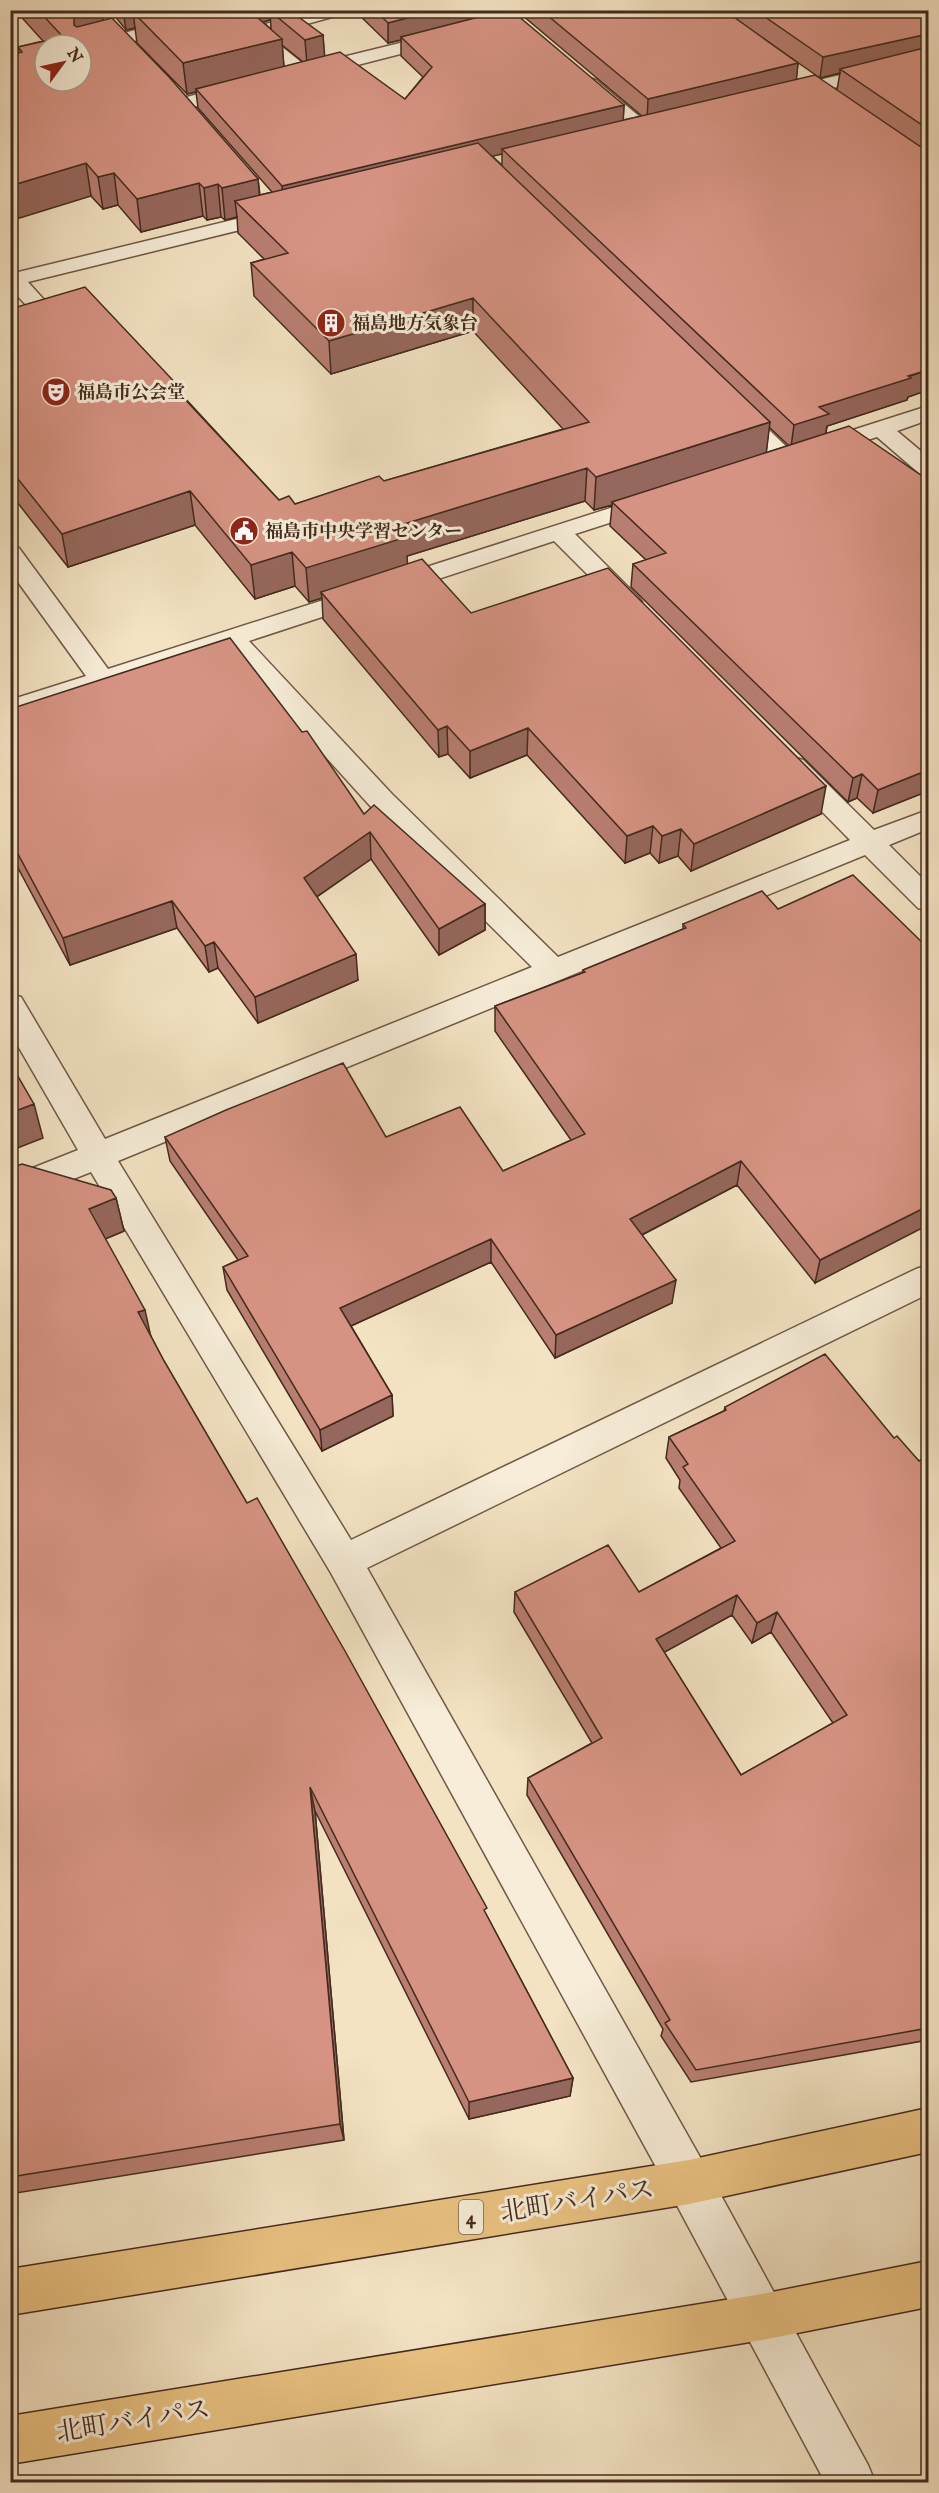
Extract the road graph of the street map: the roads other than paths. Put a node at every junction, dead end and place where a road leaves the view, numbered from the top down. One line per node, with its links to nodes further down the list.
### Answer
1 (337, 10): 8 (street)
2 (198, 18): 3 (street)
3 (114, 32): 5 (street); 6 (street)
4 (458, 33): 8 (street)
5 (93, 44)
6 (135, 55)
7 (928, 60): 13 (street)
8 (303, 73): 11 (street)
9 (577, 73): 20 (street)
10 (796, 74): 13 (street)
11 (281, 78)
12 (259, 84): 17 (street)
13 (814, 87): 15 (street); 16 (street)
14 (167, 88): 17 (street)
15 (768, 98)
16 (833, 100)
17 (182, 104): 18 (street)
18 (197, 121)
19 (663, 122): 20 (street)
20 (640, 127): 21 (street)
21 (618, 133)
22 (263, 198): 24 (street)
23 (301, 210): 24 (street)
24 (278, 215): 25 (street)
25 (12, 279): 26 (street)
26 (10, 335)
27 (719, 393): 29 (street)
28 (928, 413): 29 (street)
29 (881, 429): 30 (street)
30 (928, 469)
31 (672, 495): 32 (street)
32 (558, 531): 35 (street); 36 (street)
33 (10, 553): 34 (street)
34 (21, 585): 37 (street)
35 (643, 615)
36 (231, 637): 37 (street); 43 (street)
37 (102, 679): 38 (street)
38 (10, 709)
39 (778, 750): 41 (street)
40 (928, 819): 41 (street)
41 (870, 843): 42 (street); 43 (street)
42 (928, 901)
43 (553, 970): 45 (street)
44 (10, 1005): 45 (street)
45 (99, 1157): 46 (street); 48 (street)
46 (10, 1191)
47 (928, 1279): 48 (street)
48 (344, 1561): 50 (street)
49 (928, 2130): 50 (highway, 北町バイパス / 4)
50 (689, 2182): 52 (highway, 北町バイパス / 4); 53 (street)
51 (928, 2284): 53 (highway, 北町バイパス)
52 (10, 2292)
53 (762, 2317): 54 (highway, 北町バイパス); 55 (street)
54 (10, 2440)
55 (851, 2482)

